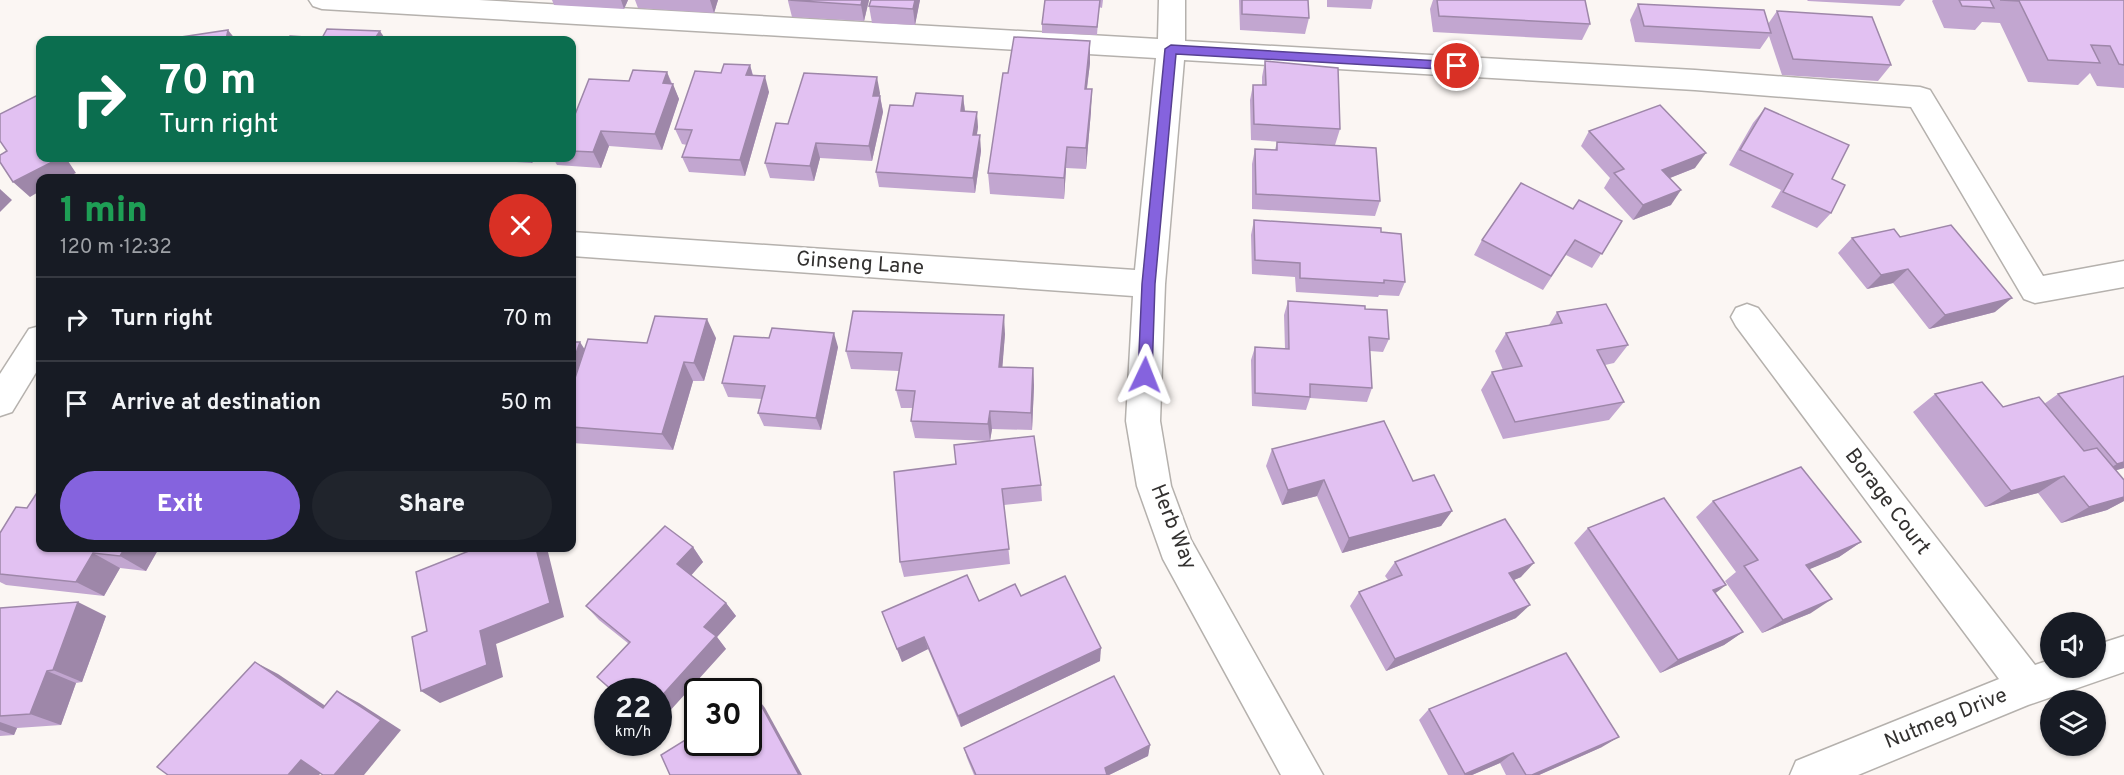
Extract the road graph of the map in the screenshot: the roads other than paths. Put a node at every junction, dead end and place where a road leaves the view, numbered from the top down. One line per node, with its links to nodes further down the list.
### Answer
1 (322, 0): 3 (street)
2 (1172, 0): 3 (street, Herb Way)
3 (1171, 49): 5 (street); 6 (street, Herb Way)
4 (576, 244): 6 (street, Ginseng Lane)
5 (2124, 274)
6 (1149, 284): 14 (street, Herb Way)
7 (1747, 317): 13 (street, Borage Court)
8 (36, 345): 9 (street)
9 (0, 402)
10 (2124, 654): 11 (street)
11 (2106, 660)
12 (2052, 678): 13 (street, Nutmeg Drive)
13 (2028, 686): 15 (street, Nutmeg Drive)
14 (1303, 775)
15 (1810, 775)

